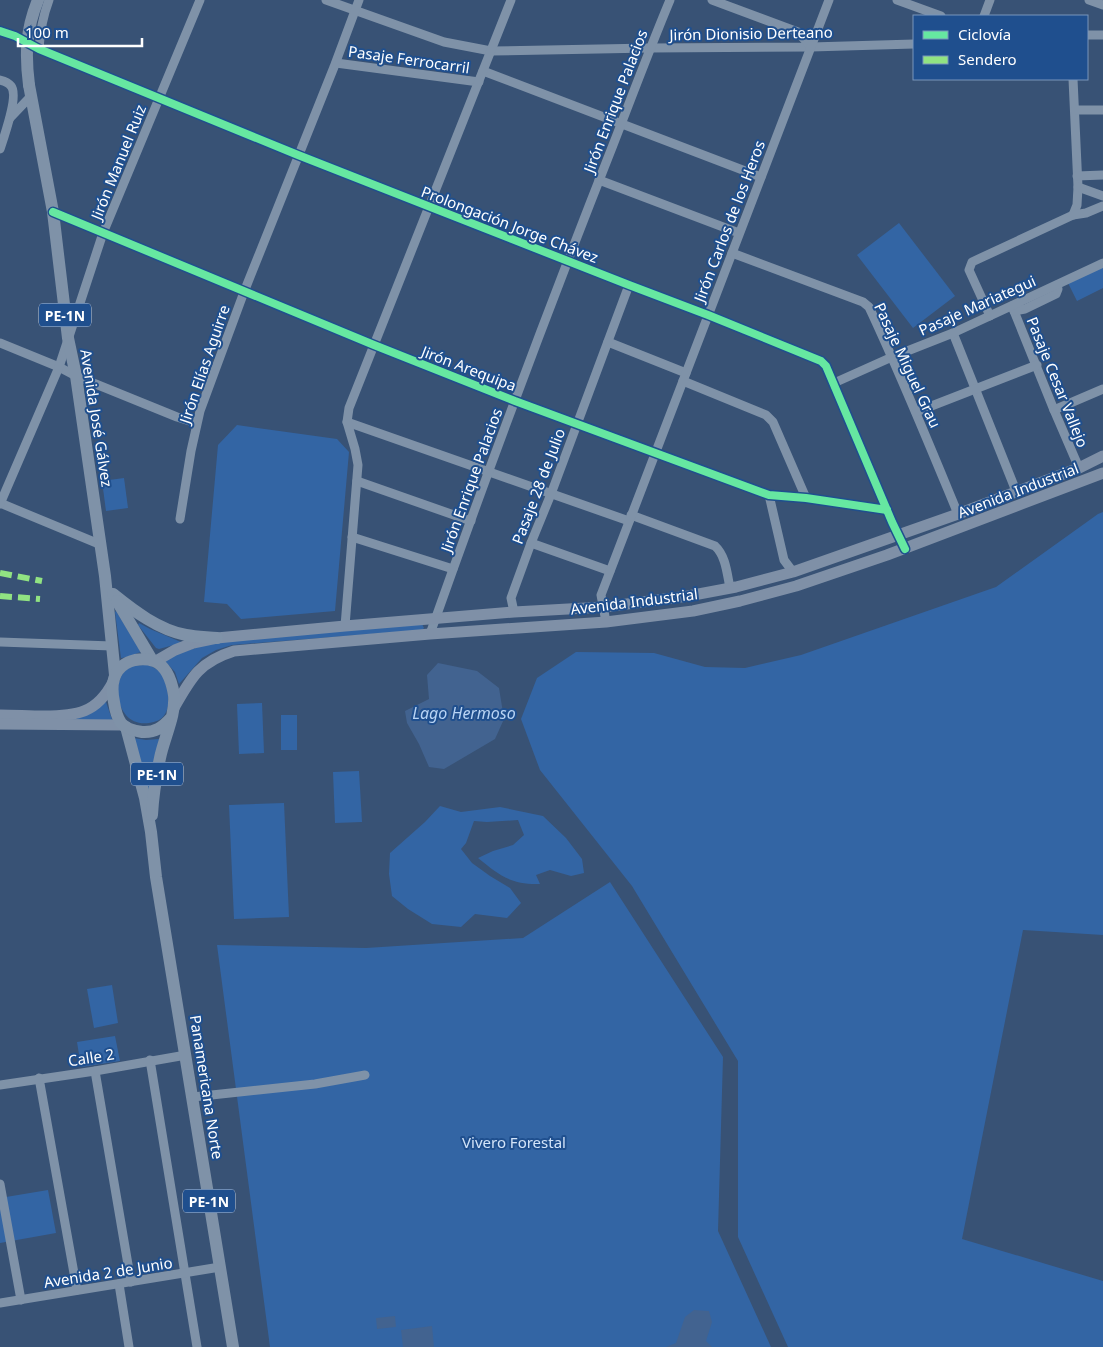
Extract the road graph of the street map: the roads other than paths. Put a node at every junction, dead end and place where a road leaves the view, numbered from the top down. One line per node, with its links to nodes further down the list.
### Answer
1 (38, 0): 30 (highway, Avenida José Gálvez / PE-1N, bridge)
2 (49, 0): 23 (street)
3 (200, 0): 31 (street, Jirón Manuel Ruiz)
4 (326, 0): 14 (street, Jirón Dionisio Derteano)
5 (359, 0): 14 (street, Jirón Elías Aguirre)
6 (511, 0): 24 (street)
7 (670, 0): 22 (street, Jirón Enrique Palacios)
8 (712, 0): 21 (street)
9 (829, 0): 21 (street, Jirón Carlos de los Heros)
10 (898, 0): 15 (street)
11 (990, 0): 16 (street)
12 (1089, 0): 13 (street)
13 (1103, 5)
14 (354, 10): 24 (street, Jirón Dionisio Derteano); 25 (street, Jirón Elías Aguirre)
15 (938, 15)
16 (984, 15)
17 (0, 31): 23 (street, Prolongación Jorge Chávez)
18 (1088, 35): 19 (street)
19 (1103, 35)
20 (913, 44): 21 (street, Jirón Dionisio Derteano)
21 (811, 47): 22 (street, Jirón Dionisio Derteano); 40 (street, Jirón Carlos de los Heros)
22 (650, 48): 24 (street, Jirón Dionisio Derteano); 35 (street, Jirón Enrique Palacios)
23 (39, 49): 31 (street, Prolongación Jorge Chávez)
24 (491, 52): 26 (street)
25 (336, 63): 29 (street, Pasaje Ferrocarril); 37 (street, Jirón Elías Aguirre)
26 (483, 71): 29 (street); 35 (street)
27 (0, 80): 34 (street)
28 (1073, 80): 32 (street)
29 (479, 82): 45 (street)
30 (30, 91): 34 (street); 46 (highway, Avenida José Gálvez / PE-1N)
31 (159, 98): 37 (street, Prolongación Jorge Chávez); 48 (street, Jirón Manuel Ruiz)
32 (1075, 110): 33 (street); 39 (street)
33 (1103, 110)
34 (10, 118): 36 (street)
35 (621, 124): 40 (street); 41 (street, Jirón Enrique Palacios)
36 (0, 149)
37 (298, 155): 45 (street, Prolongación Jorge Chávez); 54 (street, Jirón Elías Aguirre)
38 (1103, 175): 39 (street)
39 (1077, 176): 42 (street)
40 (761, 177): 49 (street, Jirón Carlos de los Heros)
41 (600, 180): 49 (street); 51 (street, Jirón Enrique Palacios)
42 (1078, 187): 43 (street); 47 (street)
43 (1103, 196)
44 (1103, 206): 47 (street)
45 (430, 207): 51 (street, Prolongación Jorge Chávez); 62 (street)
46 (52, 212): 48 (street, Jirón Arequipa); 59 (highway, Avenida José Gálvez / PE-1N)
47 (1073, 215): 57 (street)
48 (103, 233): 54 (street, Jirón Arequipa); 59 (street, Jirón Manuel Ruiz)
49 (739, 233): 50 (street, Jirón Carlos de los Heros)
50 (732, 253): 56 (street, Jirón Carlos de los Heros); 63 (street, Pasaje Miguel Grau)
51 (568, 261): 53 (street, Prolongación Jorge Chávez); 71 (street, Jirón Enrique Palacios)
52 (1103, 263): 55 (street, Pasaje Mariategui)
53 (629, 285): 56 (street, Prolongación Jorge Chávez); 60 (street, Pasaje 28 de Julio)
54 (244, 292): 62 (street, Jirón Arequipa); 75 (street, Jirón Elías Aguirre)
55 (1013, 308): 57 (street, Pasaje Mariategui); 64 (street, Pasaje Cesar Vallejo)
56 (708, 314): 67 (street, Jirón Carlos de los Heros); 68 (street, Prolongación Jorge Chávez)
57 (990, 316): 58 (street, Pasaje Mariategui)
58 (953, 333): 63 (street, Pasaje Mariategui); 70 (street)
59 (68, 338): 65 (street, Jirón Manuel Ruiz); 66 (highway, Avenida José Gálvez / PE-1N)
60 (608, 342): 67 (street); 76 (street, Pasaje 28 de Julio)
61 (0, 343): 65 (street)
62 (374, 345): 71 (street, Jirón Arequipa); 74 (street)
63 (892, 357): 68 (street, Pasaje Mariategui); 73 (street, Pasaje Miguel Grau)
64 (1037, 366): 70 (street); 72 (street, Pasaje Cesar Vallejo)
65 (59, 367): 66 (street); 87 (street, Jirón Manuel Ruiz)
66 (76, 376): 75 (street); 96 (highway, Avenida José Gálvez / PE-1N)
67 (684, 377): 77 (street, Jirón Carlos de los Heros); 86 (street)
68 (834, 383): 88 (street, Prolongación Jorge Chávez)
69 (1103, 389): 72 (street)
70 (975, 390): 73 (street); 83 (street)
71 (515, 401): 76 (street, Jirón Arequipa); 80 (street, Jirón Enrique Palacios)
72 (1054, 410): 79 (street, Pasaje Cesar Vallejo)
73 (916, 412): 89 (street, Pasaje Miguel Grau)
74 (348, 422): 80 (street); 82 (street)
75 (196, 423): 91 (street, Jirón Elías Aguirre)
76 (577, 423): 77 (street, Jirón Arequipa); 84 (street, Pasaje 28 de Julio)
77 (655, 453): 85 (street, Jirón Arequipa); 90 (street, Jirón Carlos de los Heros)
78 (1103, 456): 79 (main road, Avenida Industrial)
79 (1079, 468): 83 (main road, Avenida Industrial)
80 (489, 472): 84 (street); 92 (street, Jirón Enrique Palacios)
81 (1103, 473): 97 (main road, Avenida Industrial)
82 (357, 481): 92 (street); 94 (street)
83 (1016, 491): 89 (main road, Avenida Industrial)
84 (551, 494): 90 (street); 95 (street, Pasaje 28 de Julio)
85 (769, 495): 86 (street, Jirón Arequipa); 100 (street)
86 (806, 498): 88 (street, Jirón Arequipa)
87 (0, 504): 96 (street)
88 (887, 510): 93 (street, Prolongación Jorge Chávez)
89 (958, 514): 93 (main road, Avenida Industrial)
90 (630, 518): 99 (street, Jirón Carlos de los Heros); 102 (street)
91 (180, 519)
92 (471, 521): 98 (street, Jirón Enrique Palacios)
93 (898, 535): 97 (street, Prolongación Jorge Chávez); 100 (main road, Avenida Industrial)
94 (352, 537): 98 (street); 108 (street)
95 (531, 543): 99 (street); 105 (street, Pasaje 28 de Julio)
96 (100, 544): 101 (highway, Avenida José Gálvez / PE-1N)
97 (905, 549): 107 (main road, Avenida Industrial)
98 (453, 569): 106 (street, Jirón Enrique Palacios)
99 (610, 571): 104 (street, Jirón Carlos de los Heros)
100 (793, 572): 102 (main road, Avenida Industrial)
101 (105, 576): 103 (highway, Avenida José Gálvez / PE-1N); 112 (highway, Avenida José Gálvez / PE-1N)
102 (730, 588): 104 (main road, Avenida Industrial)
103 (113, 594): 110 (highway); 113 (highway, Avenida José Gálvez / PE-1N)
104 (604, 607): 105 (main road, Avenida Industrial); 107 (street, Jirón Carlos de los Heros)
105 (514, 612): 106 (main road, Avenida Industrial)
106 (435, 619): 108 (main road, Avenida Industrial); 109 (street, Jirón Enrique Palacios)
107 (606, 622): 109 (main road, Avenida Industrial)
108 (345, 626): 110 (main road, Avenida Industrial)
109 (430, 634): 115 (main road, Avenida Industrial)
110 (217, 638): 113 (main road, Avenida Industrial)
111 (0, 642): 112 (street)
112 (112, 646): 114 (highway, Avenida José Gálvez / PE-1N)
113 (154, 661): 114 (highway); 115 (highway, PE-1N)
114 (114, 678): 116 (main road); 118 (highway, PE-1N)
115 (172, 713): 118 (highway); 119 (highway, Panamericana Norte / PE-1N)
116 (0, 715)
117 (0, 724): 118 (main road)
118 (124, 726): 119 (highway, Panamericana Norte / PE-1N)
119 (151, 832): 120 (highway, Panamericana Norte / PE-1N)
120 (186, 1054): 121 (street, Calle 2); 126 (highway, Panamericana Norte / PE-1N)
121 (150, 1060): 122 (street, Calle 2); 129 (street)
122 (95, 1071): 124 (street, Calle 2); 130 (street)
123 (366, 1075): 126 (street)
124 (39, 1078): 125 (street, Calle 2); 132 (street)
125 (0, 1085)
126 (193, 1097): 128 (highway, Panamericana Norte / PE-1N)
127 (0, 1184): 133 (street)
128 (220, 1267): 129 (street, Avenida 2 de Junio); 138 (highway, Panamericana Norte / PE-1N)
129 (185, 1273): 130 (street, Avenida 2 de Junio); 137 (street)
130 (132, 1282): 131 (street, Avenida 2 de Junio)
131 (119, 1284): 132 (street, Avenida 2 de Junio); 135 (street)
132 (77, 1290): 133 (street, Avenida 2 de Junio)
133 (21, 1300): 134 (street, Avenida 2 de Junio)
134 (0, 1303)
135 (129, 1346): 136 (street)
136 (118, 1347)
137 (197, 1347)
138 (233, 1347)

